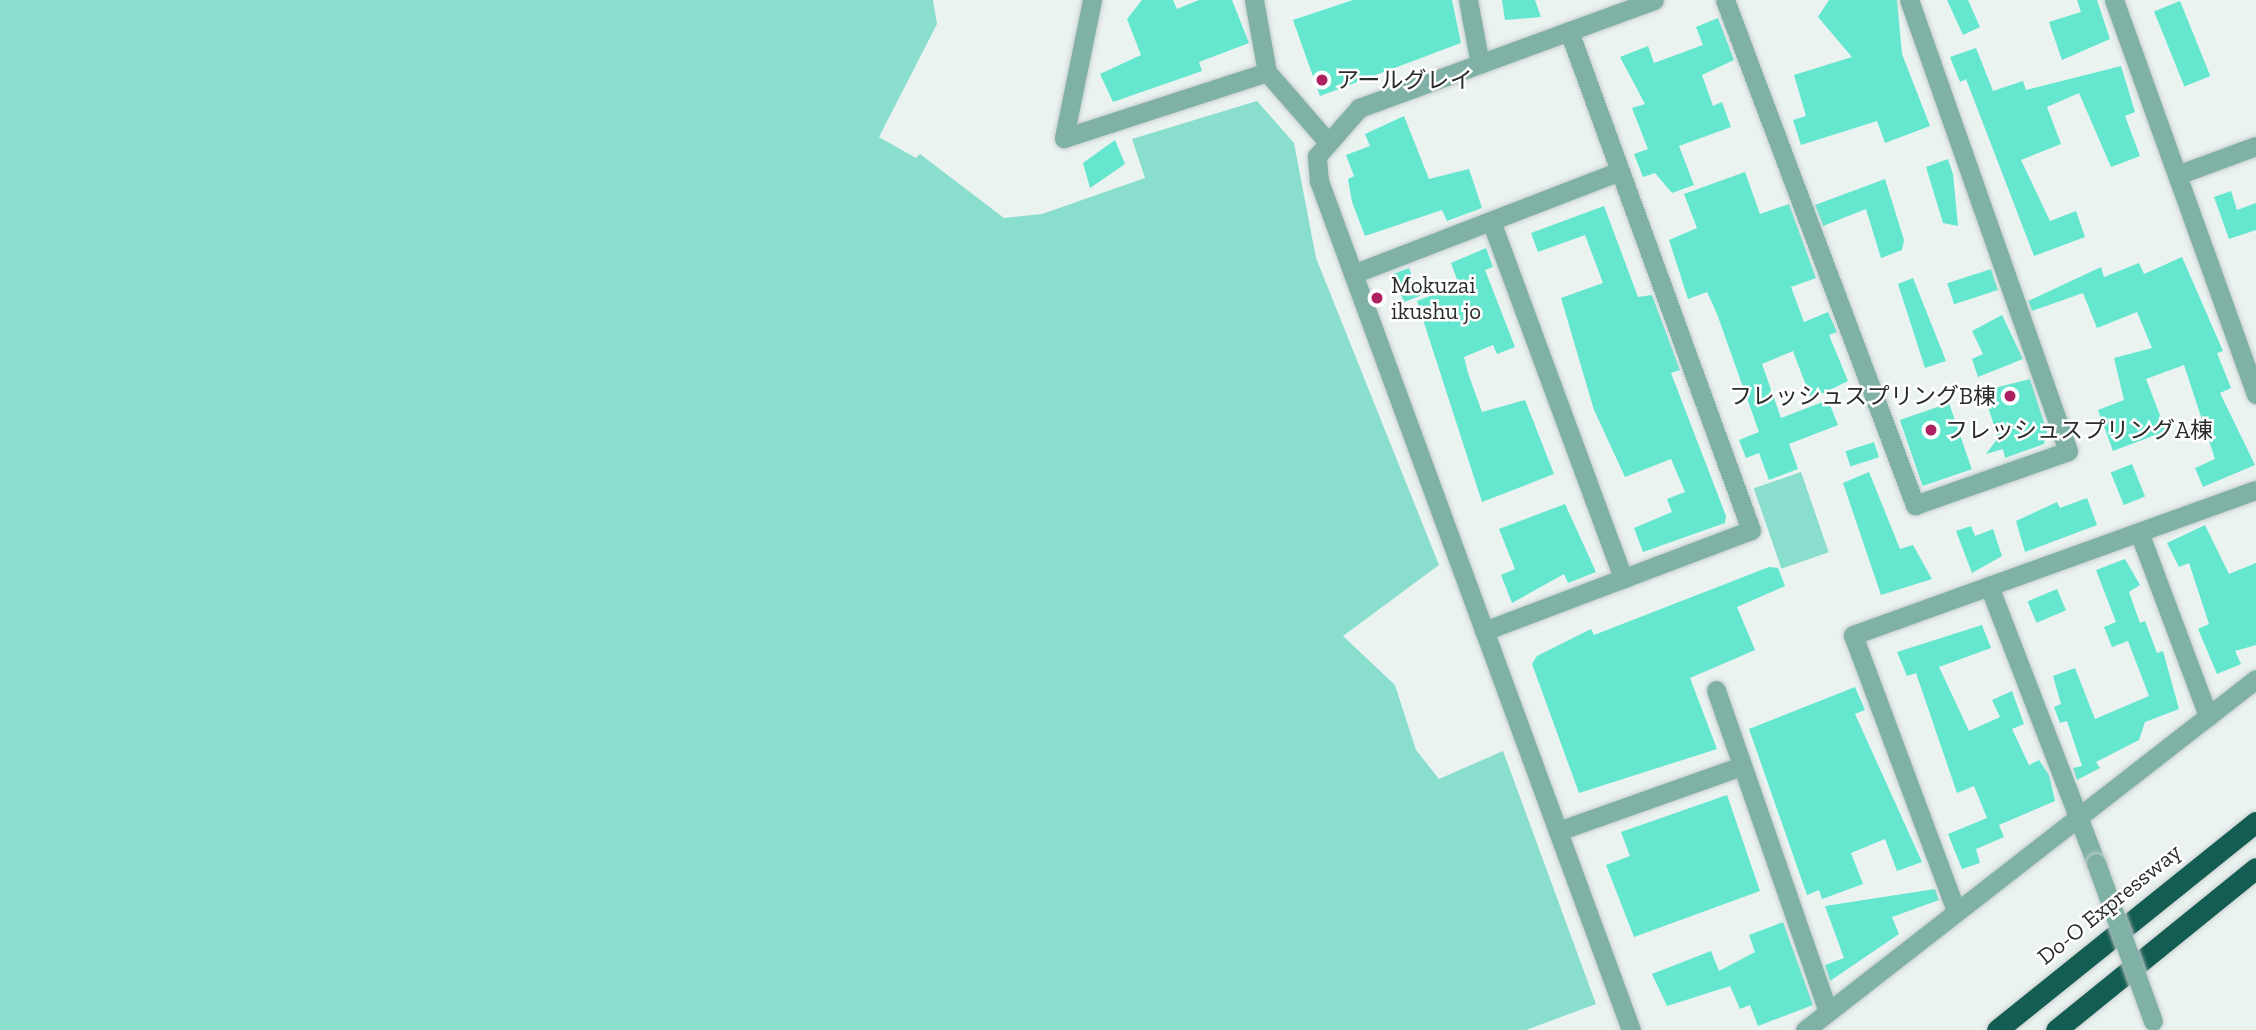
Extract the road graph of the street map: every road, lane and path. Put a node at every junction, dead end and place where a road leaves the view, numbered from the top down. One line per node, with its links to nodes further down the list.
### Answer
1 (1092, 0): 10 (street)
2 (1254, 0): 10 (street)
3 (1468, 0): 9 (street)
4 (1654, 0): 8 (street)
5 (1726, 0): 6 (street)
6 (1909, 0)
7 (2114, 0): 14 (street)
8 (1569, 31): 9 (street); 13 (street)
9 (1480, 64): 11 (street)
10 (1267, 72): 11 (street)
11 (1327, 141): 16 (street)
12 (2256, 146): 14 (street)
13 (1620, 172): 15 (street); 21 (street)
14 (2177, 175): 17 (street)
15 (1491, 221): 16 (street); 21 (street)
16 (1353, 274): 23 (street)
17 (2251, 364): 18 (street)
18 (2256, 394)
19 (2256, 490): 20 (street)
20 (2139, 532): 22 (street); 26 (street)
21 (1623, 578): 23 (street)
22 (1989, 586): 28 (street); 32 (street)
23 (1484, 631): 30 (street)
24 (2256, 679): 26 (street)
25 (1716, 690): 27 (street)
26 (2208, 716): 28 (street)
27 (1742, 765): 30 (street); 33 (street)
28 (2077, 814): 32 (street); 34 (street, bridge)
29 (2256, 822): 37 (highway, Do-O Expressway)
30 (1558, 831): 35 (street)
31 (2256, 868): 38 (highway)
32 (1955, 908): 33 (street)
33 (1828, 1011): 36 (street)
34 (2155, 1026)
35 (1631, 1030)
36 (1805, 1030)
37 (1997, 1030)
38 (2056, 1030)

